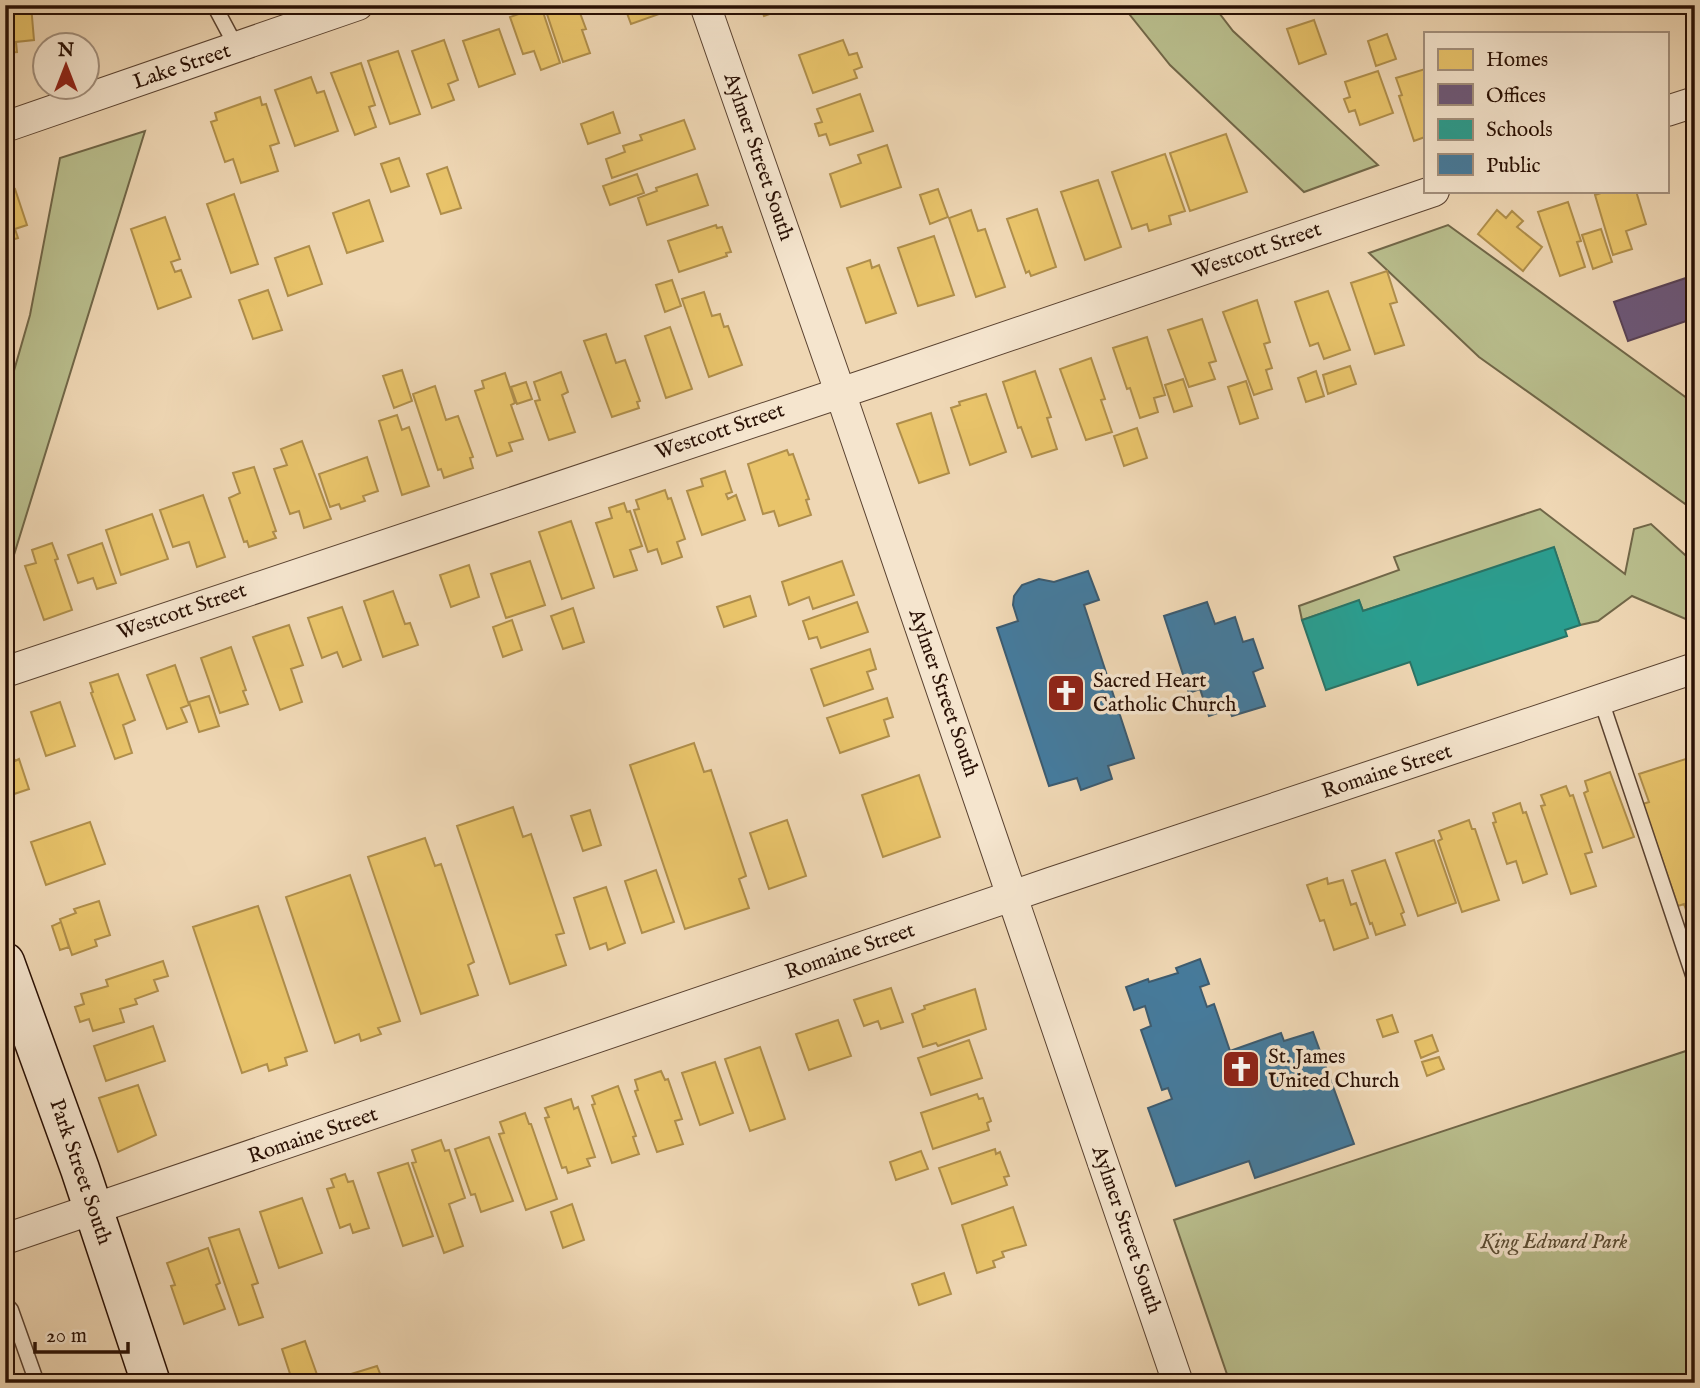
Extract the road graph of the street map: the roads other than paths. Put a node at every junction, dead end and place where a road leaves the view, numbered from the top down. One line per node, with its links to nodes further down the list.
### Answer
1 (214, 5): 4 (lane)
2 (358, 5): 4 (street, Lake Street)
3 (705, 5): 9 (street, Aylmer Street South)
4 (237, 48): 7 (street, Lake Street)
5 (1695, 102): 6 (street)
6 (1668, 111)
7 (5, 127)
8 (1431, 192): 9 (street, Westcott Street)
9 (840, 393): 11 (street, Westcott Street); 13 (street, Aylmer Street South)
10 (1695, 668): 12 (street, Romaine Street)
11 (5, 671)
12 (1601, 700): 13 (street, Romaine Street); 15 (lane)
13 (1013, 897): 16 (street, Romaine Street); 21 (street, Aylmer Street South)
14 (5, 962): 16 (main road, Park Street South)
15 (1695, 981)
16 (94, 1209): 17 (street, Romaine Street); 19 (main road, Park Street South)
17 (5, 1239)
18 (5, 1303): 20 (lane)
19 (147, 1379)
20 (37, 1383)
21 (1178, 1383)

